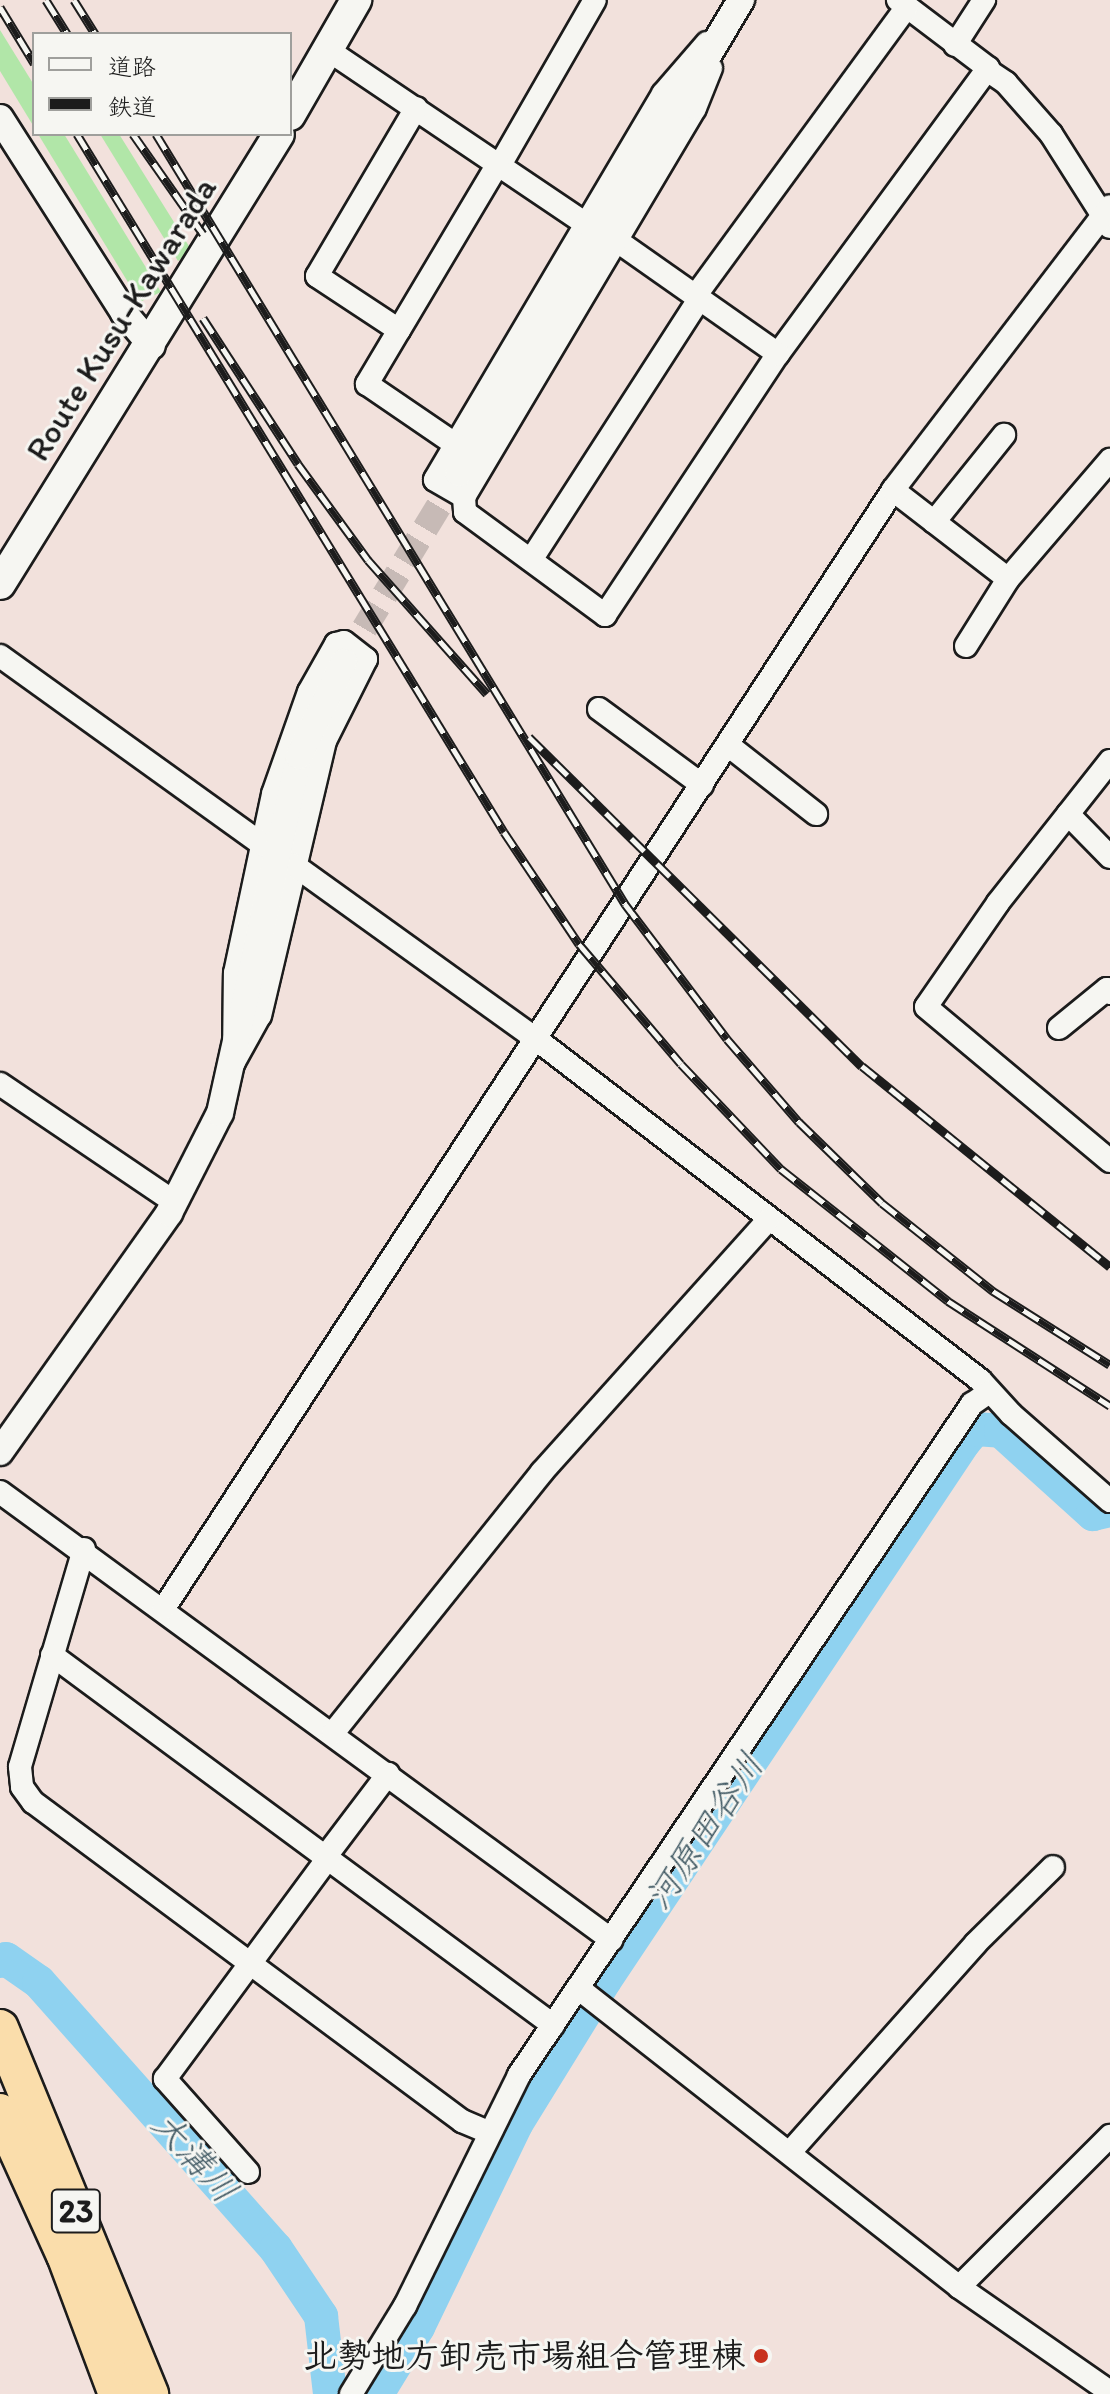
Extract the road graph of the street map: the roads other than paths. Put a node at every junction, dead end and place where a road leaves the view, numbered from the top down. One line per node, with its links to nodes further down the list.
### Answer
1 (595, 0): 13 (street)
2 (984, 0): 6 (street)
3 (350, 2): 7 (main road)
4 (902, 4): 6 (street); 17 (street)
5 (735, 11): 15 (street); 16 (street); 24 (street)
6 (955, 45): 8 (street)
7 (328, 50): 9 (street); 10 (main road)
8 (987, 70): 14 (street); 20 (street)
9 (416, 108): 13 (street); 18 (street)
10 (292, 112)
11 (0, 118): 19 (street)
12 (278, 136): 19 (main road, Route Kusu-Kawarada)
13 (499, 165): 15 (street); 18 (street)
14 (1107, 217): 25 (street)
15 (586, 224): 22 (street)
16 (616, 240): 17 (street); 24 (street)
17 (698, 297): 20 (street); 27 (street)
18 (399, 330): 22 (street)
19 (152, 346): 29 (main road, Route Kusu-Kawarada)
20 (778, 354): 27 (street)
21 (1004, 435): 26 (street)
22 (455, 444): 24 (street)
23 (1110, 460): 28 (street)
24 (462, 485): 27 (street)
25 (893, 490): 26 (street); 34 (street)
26 (934, 522): 28 (street)
27 (531, 560)
28 (1008, 579): 30 (street)
29 (0, 584)
30 (966, 646)
31 (0, 656): 39 (street)
32 (344, 662): 45 (street)
33 (599, 709): 36 (street)
34 (728, 745): 36 (street); 37 (street)
35 (1110, 761): 38 (street)
36 (702, 785): 44 (street)
37 (816, 814)
38 (1068, 814): 40 (street); 47 (street)
39 (263, 845): 41 (street); 45 (street)
40 (1110, 857)
41 (294, 865): 44 (street); 45 (street)
42 (1109, 989): 43 (street)
43 (1059, 1028)
44 (536, 1039): 49 (street); 55 (street)
45 (234, 1062): 48 (street)
46 (0, 1084): 48 (street)
47 (1110, 1161)
48 (174, 1202): 51 (street)
49 (767, 1221): 50 (street); 57 (street)
50 (989, 1392): 53 (street); 61 (street)
51 (0, 1452)
52 (0, 1492): 54 (street)
53 (1107, 1496)
54 (84, 1549): 55 (street); 56 (street)
55 (164, 1608): 57 (street)
56 (52, 1655): 59 (street); 62 (street)
57 (333, 1733): 58 (street)
58 (388, 1774): 59 (street); 61 (street)
59 (327, 1857): 62 (street); 64 (street)
60 (1053, 1867): 69 (street)
61 (612, 1940): 63 (street)
62 (248, 1962): 67 (street); 70 (street)
63 (589, 1997): 64 (street); 69 (street)
64 (553, 2025): 67 (street)
65 (0, 2028): 74 (highway, 23)
66 (0, 2112): 73 (highway, 23)
67 (488, 2132): 75 (street)
68 (1110, 2136): 71 (street)
69 (791, 2151): 71 (street)
70 (248, 2172)
71 (959, 2287): 72 (street)
72 (1110, 2392)
73 (117, 2394)
74 (150, 2394)
75 (351, 2394)

